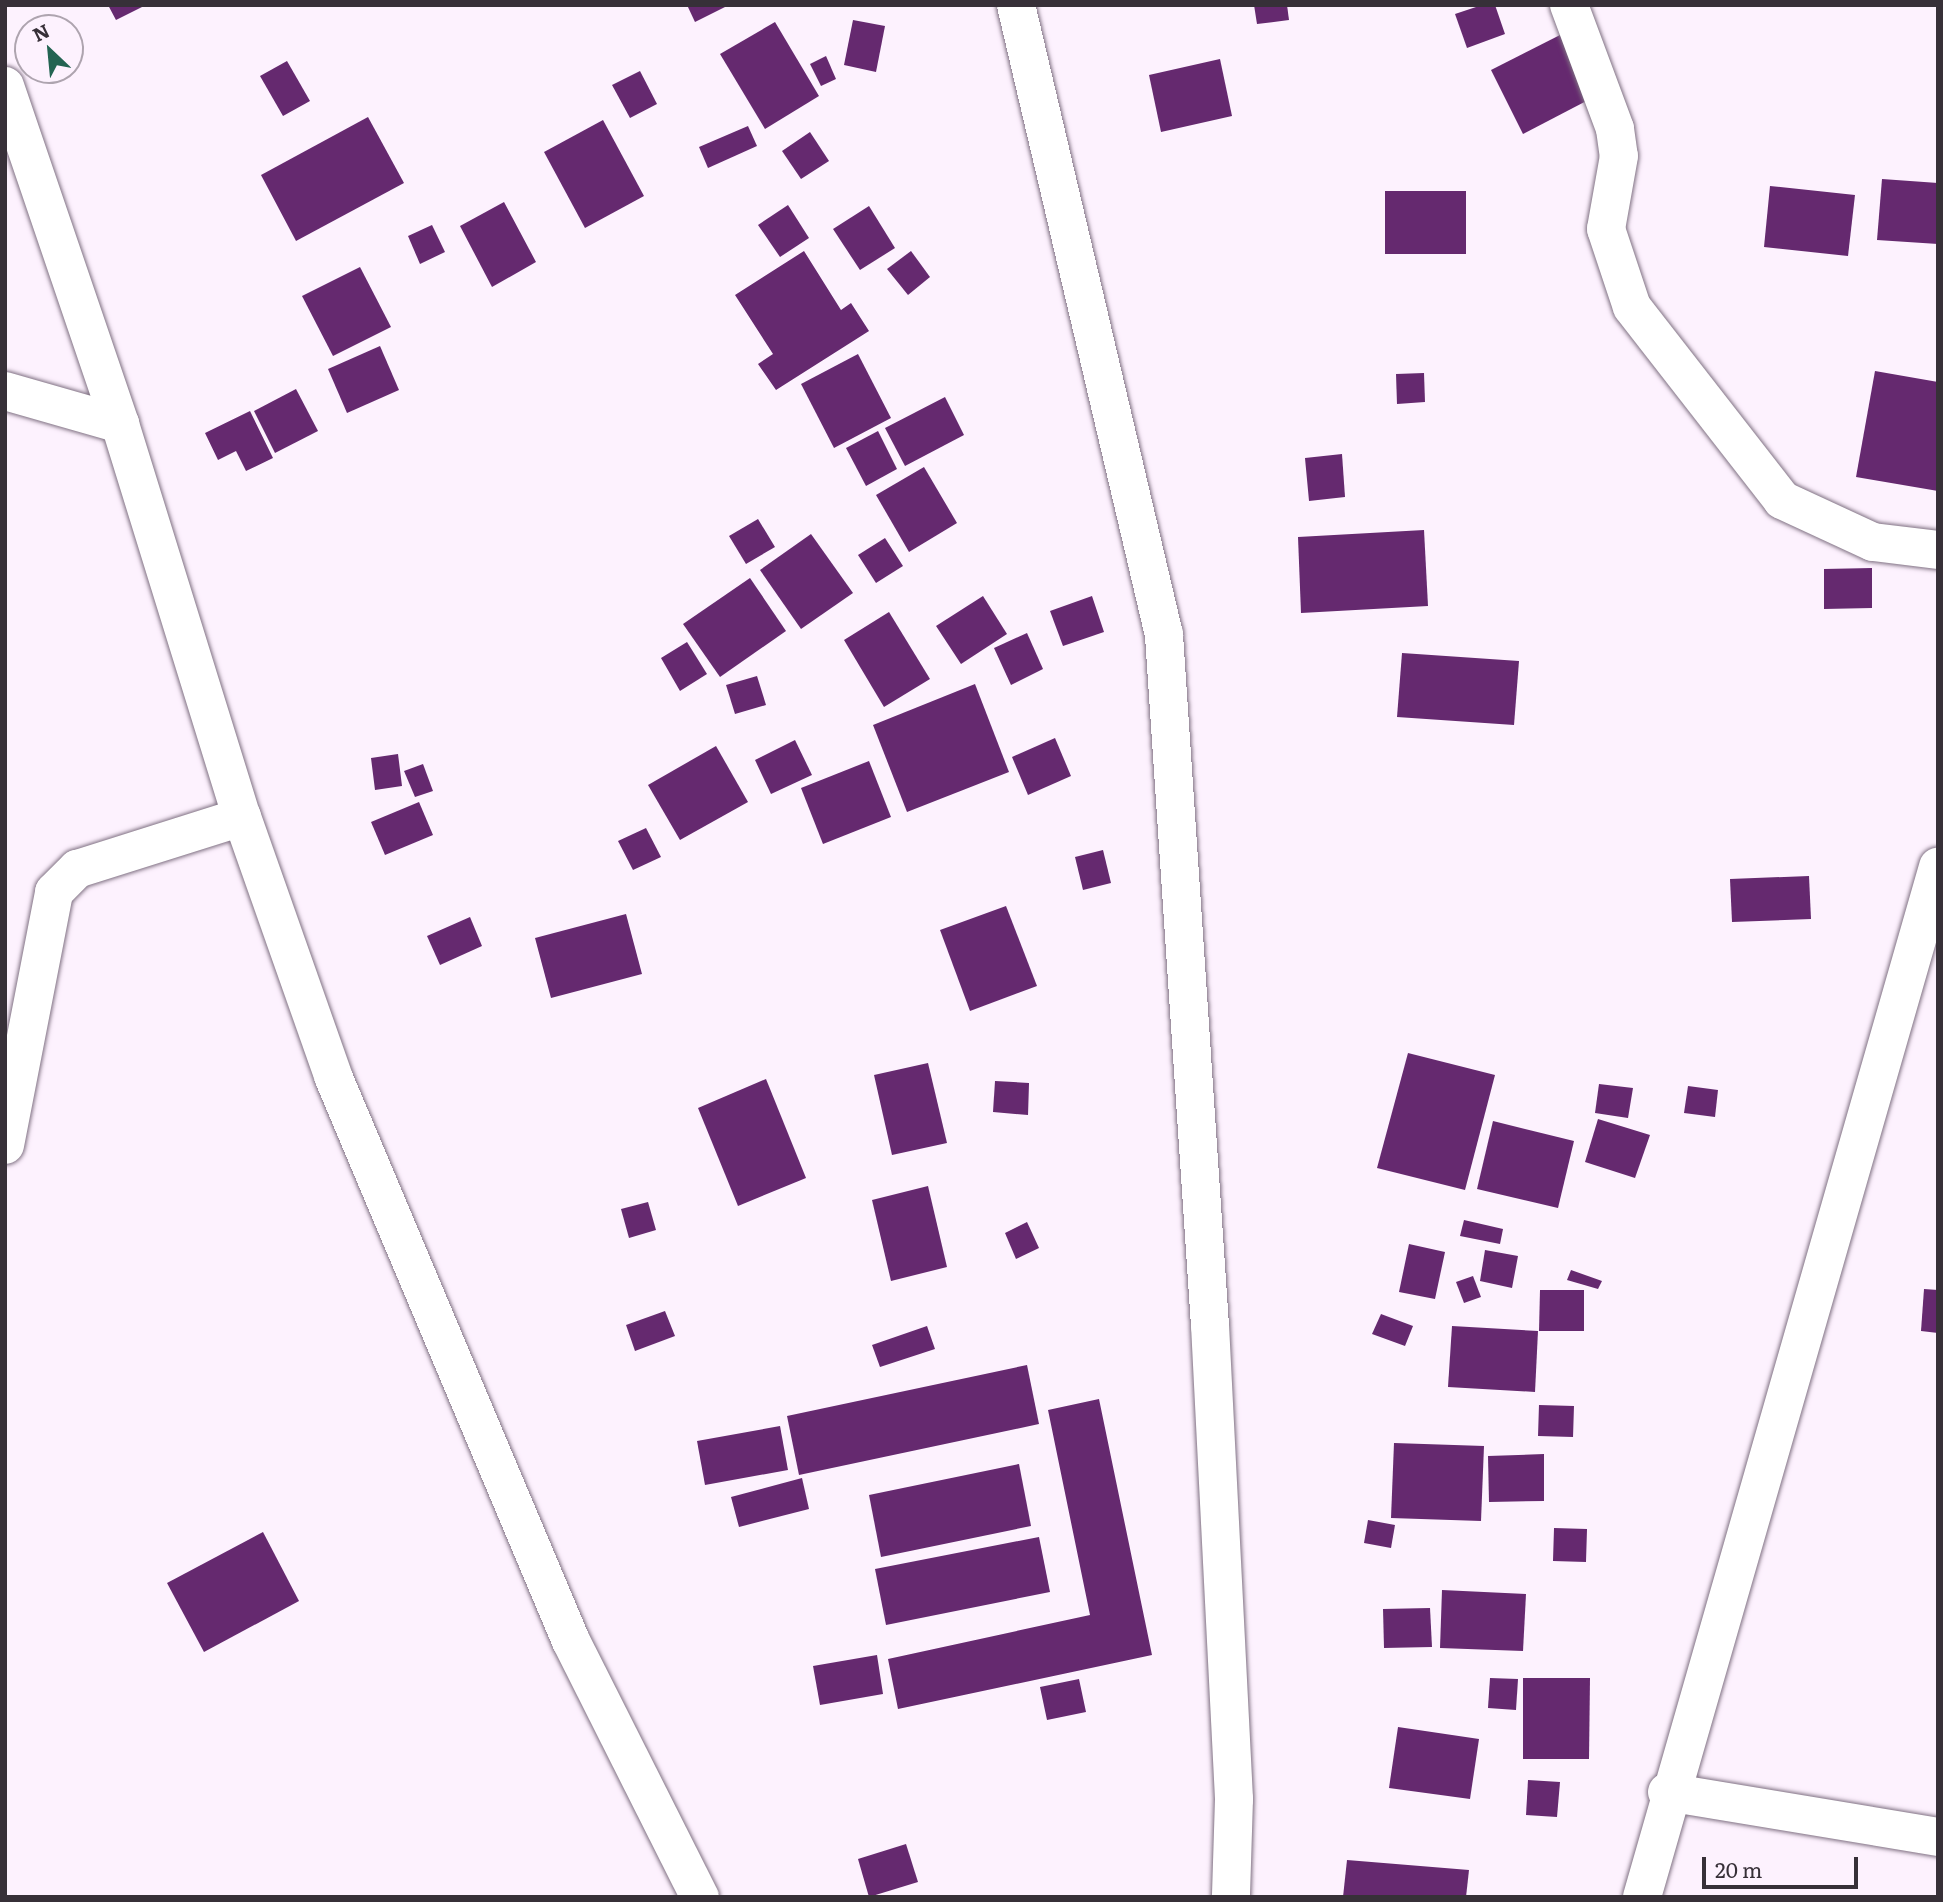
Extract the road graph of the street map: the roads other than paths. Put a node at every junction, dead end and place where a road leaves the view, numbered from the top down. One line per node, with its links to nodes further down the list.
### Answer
1 (1016, 5): 13 (street)
2 (1569, 5): 6 (street)
3 (5, 86): 5 (street)
4 (5, 391): 5 (street)
5 (120, 424): 7 (street)
6 (1938, 550)
7 (242, 817): 9 (street); 12 (street)
8 (1938, 867): 10 (street)
9 (5, 1145)
10 (1667, 1792): 11 (street); 14 (street)
11 (1938, 1837)
12 (700, 1897)
13 (1231, 1897)
14 (1642, 1897)

